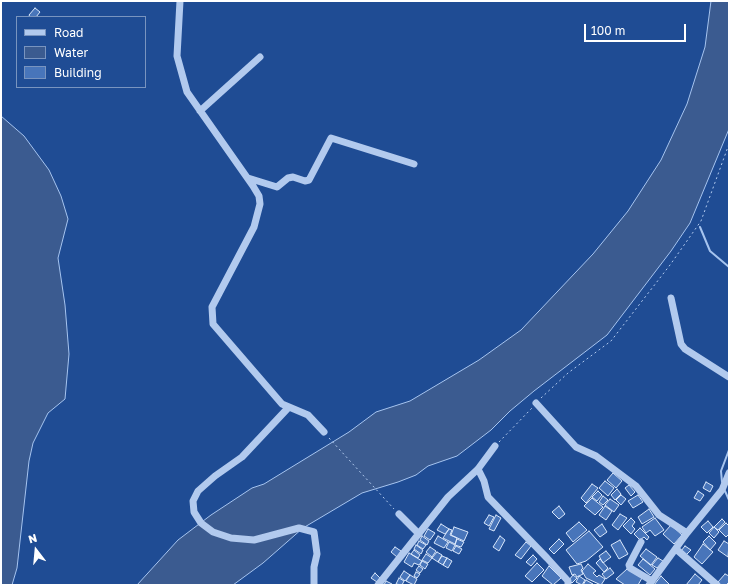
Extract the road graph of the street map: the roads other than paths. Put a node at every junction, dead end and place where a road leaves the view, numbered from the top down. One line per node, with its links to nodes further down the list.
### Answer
1 (180, 1): 3 (street)
2 (260, 57): 3 (street)
3 (200, 112): 5 (street)
4 (414, 164): 5 (street)
5 (248, 178): 9 (street)
6 (671, 298): 7 (street)
7 (729, 377)
8 (536, 403): 15 (street)
9 (288, 408): 10 (street); 20 (street)
10 (324, 432)
11 (495, 446): 12 (street)
12 (478, 469): 16 (street); 22 (street)
13 (729, 473): 15 (street)
14 (399, 514): 16 (street)
15 (687, 533): 18 (street)
16 (419, 534): 21 (street)
17 (641, 542): 19 (street)
18 (676, 549): 19 (street); 23 (street)
19 (651, 583)
20 (314, 585)
21 (378, 585)
22 (568, 585)
23 (717, 585)

